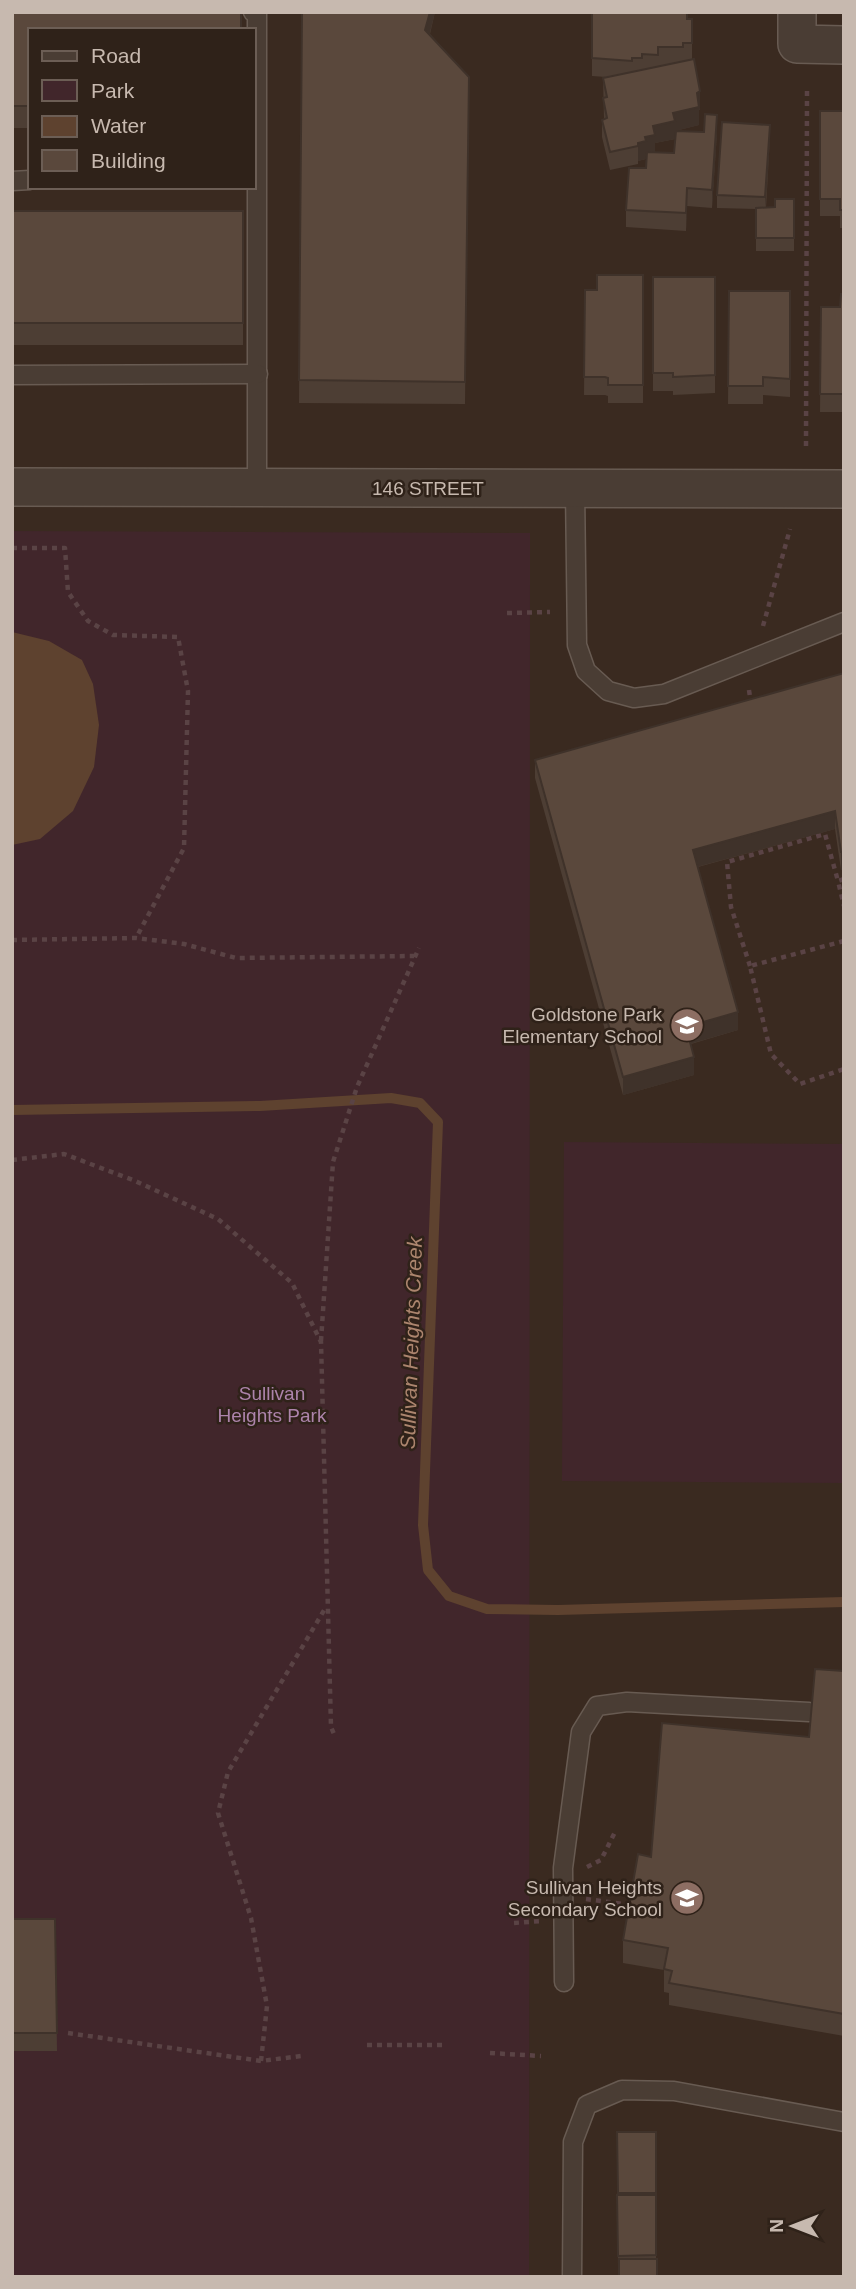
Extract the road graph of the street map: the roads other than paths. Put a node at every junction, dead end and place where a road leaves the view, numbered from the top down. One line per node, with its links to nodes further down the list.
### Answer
1 (253, 12): 4 (lane)
2 (797, 28): 3 (street)
3 (844, 46)
4 (256, 179): 5 (lane)
5 (258, 374): 6 (lane); 8 (lane)
6 (12, 375)
7 (12, 487): 8 (street, 146 STREET)
8 (257, 488): 9 (street, 146 STREET)
9 (575, 488): 10 (street, 146 STREET); 11 (lane)
10 (844, 489)
11 (844, 622)
12 (809, 1712): 13 (lane)
13 (564, 1982)
14 (844, 2122): 15 (lane)
15 (572, 2277)

